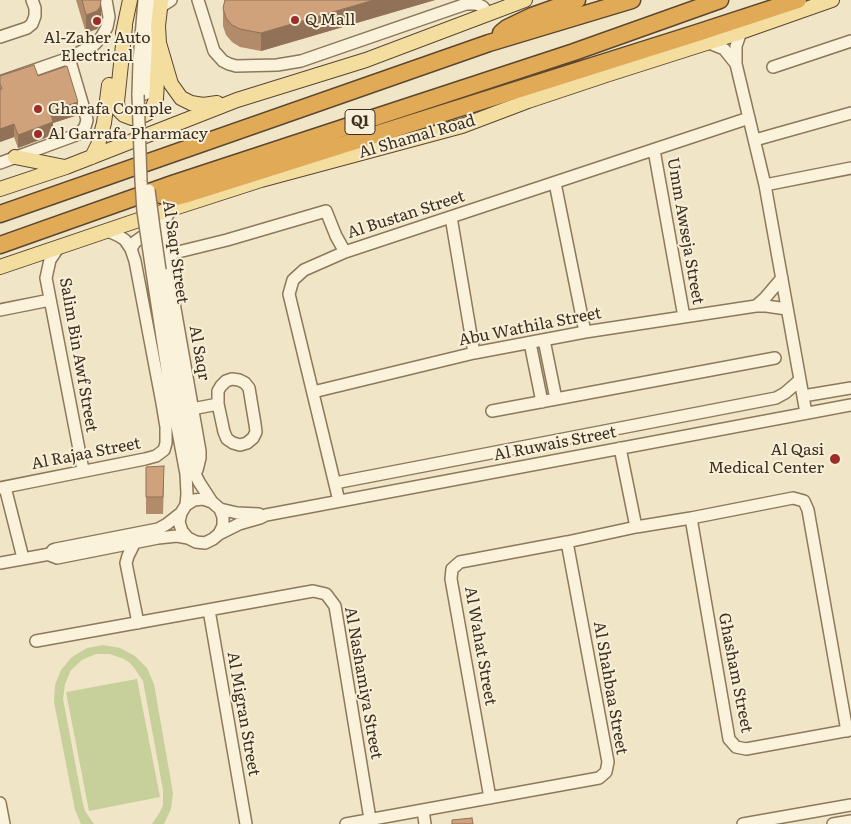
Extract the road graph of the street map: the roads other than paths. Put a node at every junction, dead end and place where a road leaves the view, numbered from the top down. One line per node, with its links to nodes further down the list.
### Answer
1 (32, 0): 16 (street)
2 (106, 0): 21 (street)
3 (130, 0): 14 (main road)
4 (144, 0): 25 (street, Al Saqr Street)
5 (198, 0): 13 (street)
6 (525, 0): 13 (main road)
7 (576, 0): 20 (highway)
8 (632, 0): 20 (highway, Q1)
9 (720, 0): 41 (highway, Al Shamal Road / Q1)
10 (798, 0): 29 (highway)
11 (832, 0): 15 (main road, Al Shamal Road)
12 (161, 2): 18 (main road); 25 (street, Al Saqr Street)
13 (489, 9): 26 (main road)
14 (125, 26): 18 (main road); 34 (main road)
15 (741, 32): 19 (main road, Al Shamal Road); 22 (street)
16 (0, 37)
17 (851, 41): 23 (street)
18 (159, 43): 26 (main road)
19 (709, 43): 22 (street); 27 (main road, Al Shamal Road)
20 (489, 44): 43 (highway, Q1)
21 (70, 58): 24 (street); 33 (street)
22 (736, 64): 30 (street)
23 (774, 67)
24 (0, 82)
25 (142, 94): 52 (street, Al Saqr Street, bridge)
26 (237, 100): 34 (main road)
27 (528, 101): 29 (main road); 42 (main road, Al Shamal Road)
28 (851, 113): 31 (street)
29 (427, 117): 41 (highway)
30 (750, 118): 31 (street); 32 (street, Al Bustan Street)
31 (755, 140): 39 (street)
32 (654, 150): 38 (street, Al Bustan Street); 58 (street, Umm Awseja Street)
33 (15, 157): 35 (street); 36 (main road)
34 (92, 157): 36 (main road)
35 (0, 163)
36 (66, 167): 40 (main road)
37 (851, 168): 39 (street)
38 (555, 183): 44 (street, Al Bustan Street); 59 (street)
39 (765, 185): 53 (street)
40 (0, 189)
41 (153, 191): 46 (highway, Al Shamal Road / Q1)
42 (171, 209): 45 (main road, Al Shamal Road); 49 (street, Al Saqr)
43 (0, 214)
44 (451, 217): 50 (street, Al Bustan Street); 62 (street)
45 (108, 231): 47 (main road, Al Shamal Road); 48 (street)
46 (0, 245)
47 (58, 248): 51 (main road, Al Shamal Road); 54 (street, Salim Bin Awf Street)
48 (131, 249): 49 (street); 76 (street, Al Rajaa Street)
49 (165, 251): 50 (street); 72 (street, Al Saqr)
50 (345, 252): 66 (street, Al Bustan Street)
51 (0, 267)
52 (156, 271): 77 (street, Al Saqr Street); 82 (street, Al Saqr Street)
53 (782, 278): 55 (street); 57 (street)
54 (49, 296): 56 (street); 76 (street, Salim Bin Awf Street)
55 (756, 306): 57 (street, Abu Wathila Street); 58 (street, Abu Wathila Street)
56 (0, 310)
57 (787, 310): 64 (street)
58 (684, 317): 59 (street, Abu Wathila Street)
59 (585, 332): 60 (street, Abu Wathila Street)
60 (544, 340): 61 (street, Abu Wathila Street); 68 (street)
61 (530, 342): 62 (street, Abu Wathila Street); 69 (street)
62 (474, 353): 66 (street, Abu Wathila Street)
63 (774, 358): 68 (street)
64 (800, 380): 67 (street); 78 (street)
65 (851, 388): 67 (street)
66 (313, 392): 78 (street, Al Bustan Street)
67 (803, 396): 74 (street)
68 (556, 399): 69 (street)
69 (542, 402): 73 (street)
70 (218, 404): 70 (street); 72 (street)
71 (851, 405): 74 (street, Al Ruwais Street)
72 (192, 409): 77 (street, Al Saqr)
73 (492, 411)
74 (806, 413): 75 (street, Al Ruwais Street)
75 (620, 448): 80 (street, Al Ruwais Street); 85 (street)
76 (83, 470): 79 (street, Al Rajaa Street)
77 (196, 474): 81 (street, Al Saqr Street)
78 (335, 482): 80 (street, Al Bustan Street)
79 (2, 487): 92 (street, Al Rajaa Street)
80 (339, 501): 83 (street, Al Ruwais Street)
81 (216, 506): 82 (street); 83 (street, Al Ruwais Street); 86 (street)
82 (183, 509): 87 (street); 91 (street)
83 (266, 515): 86 (street, Al Ruwais Street)
84 (691, 518): 85 (street, Al Wahat Street); 98 (street, Al Wahat Street); 98 (street, Ghasham Street)
85 (636, 527): 89 (street, Al Wahat Street)
86 (219, 534): 87 (street)
87 (188, 538): 88 (street)
88 (135, 542): 90 (street); 94 (street)
89 (567, 542): 99 (street, Al Wahat Street); 99 (street, Al Shahbaa Street)
90 (106, 548): 91 (street); 94 (street)
91 (50, 554): 92 (street)
92 (23, 558): 93 (street)
93 (0, 563)
94 (126, 563): 96 (street)
95 (209, 610): 96 (street, Al Nashamiya Street); 103 (street, Al Nashamiya Street); 106 (street, Al Migran Street)
96 (138, 623): 97 (street, Al Nashamiya Street)
97 (36, 641)
98 (849, 730)
99 (490, 798): 102 (street, Al Shahbaa Street)
100 (0, 803): 105 (street)
101 (851, 805): 109 (street)
102 (423, 810): 103 (street, Al Shahbaa Street); 108 (street)
103 (370, 819): 107 (street, Al Shahbaa Street)
104 (851, 821): 110 (street)
105 (4, 824)
106 (246, 824)
107 (346, 824)
108 (425, 824)
109 (743, 824)
110 (833, 824)

